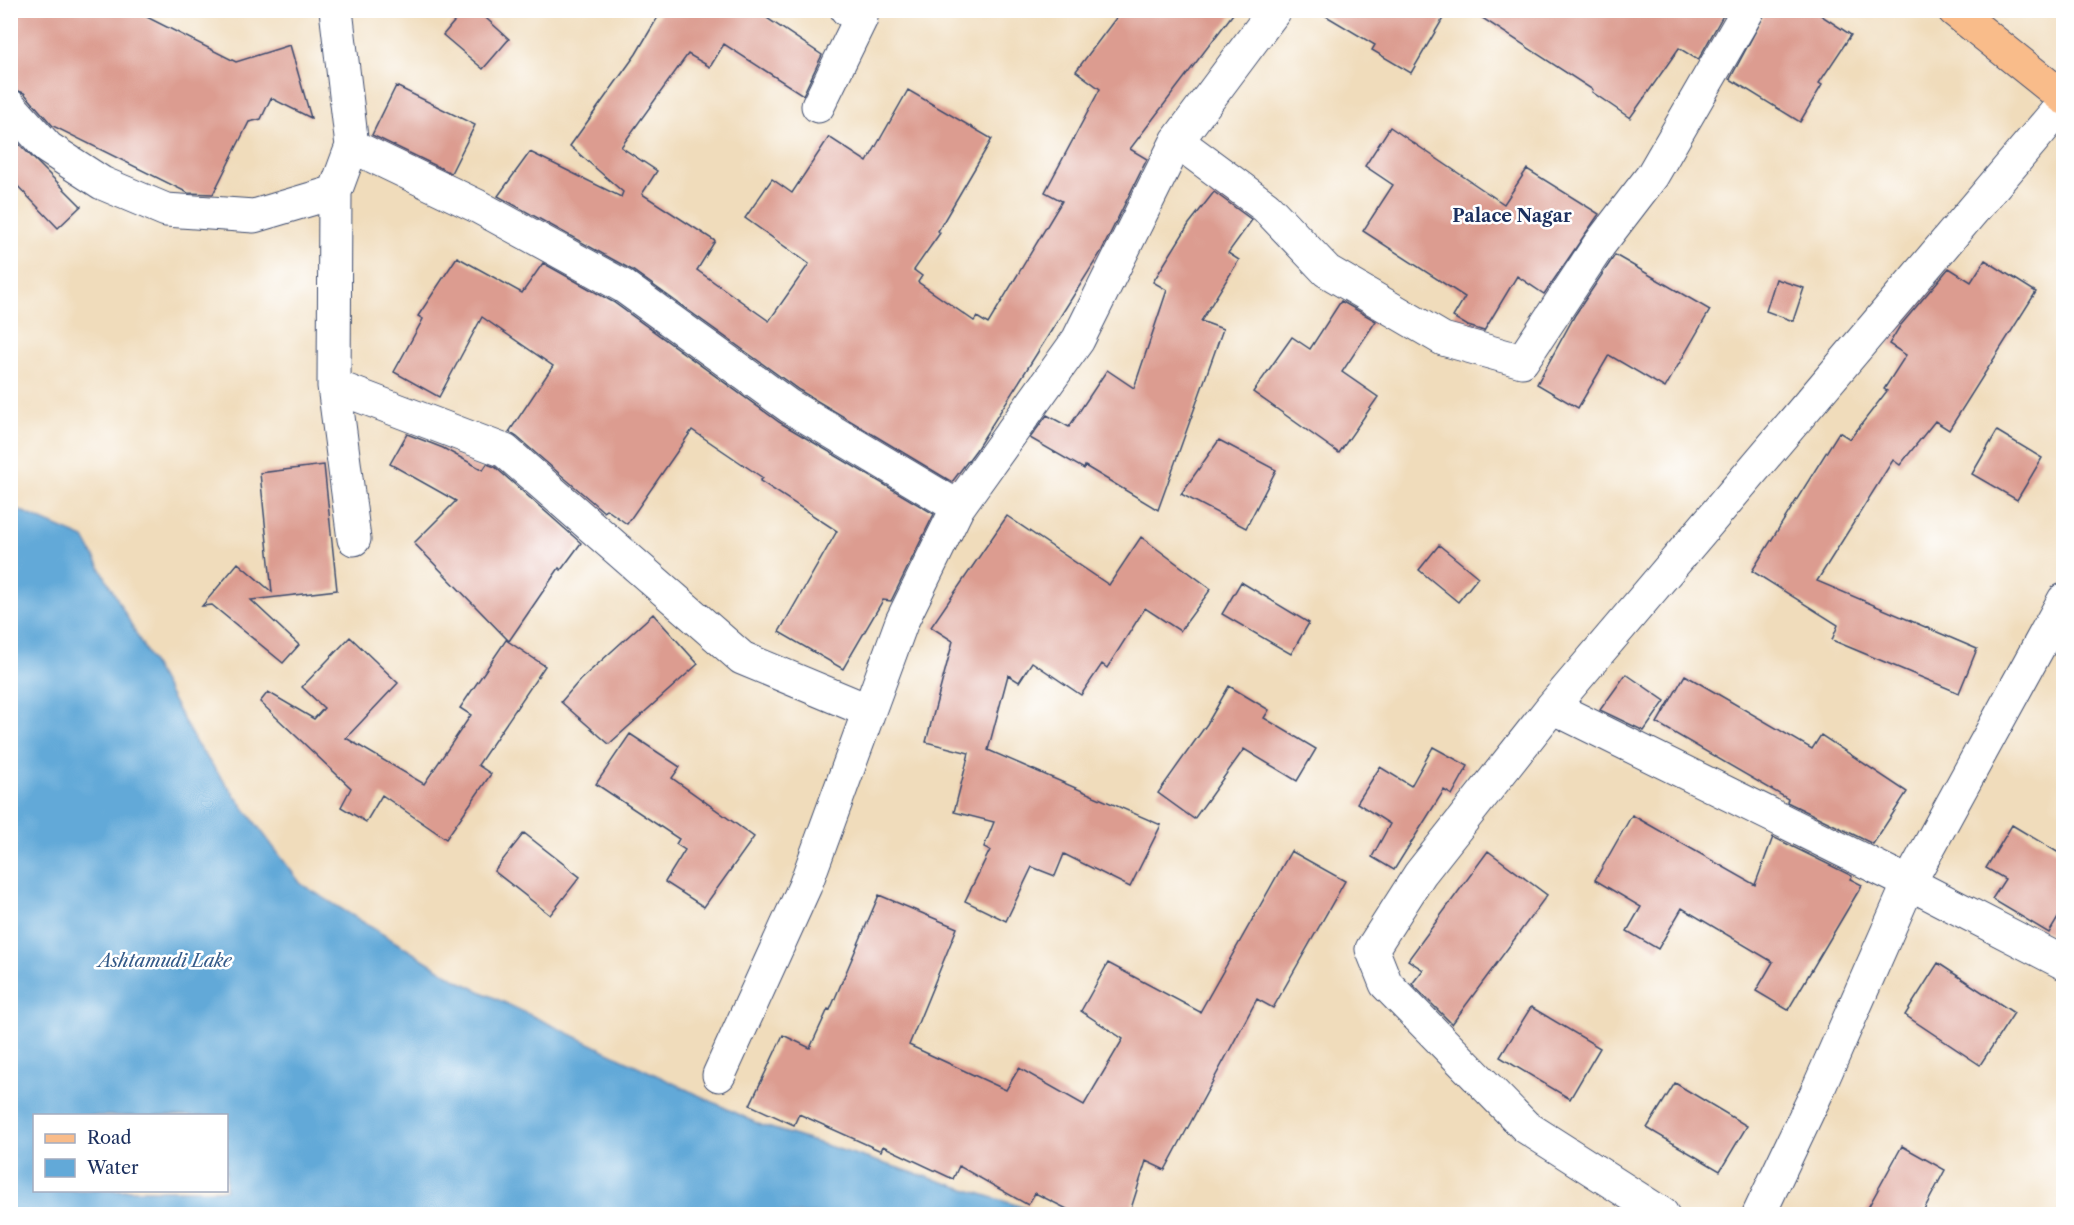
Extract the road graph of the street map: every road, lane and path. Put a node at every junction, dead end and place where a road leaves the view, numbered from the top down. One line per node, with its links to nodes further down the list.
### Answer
1 (336, 10): 11 (street)
2 (848, 10): 9 (street)
3 (1275, 10): 10 (street)
4 (1748, 10): 10 (street)
5 (1954, 10): 6 (main road)
6 (2064, 98)
7 (2064, 103): 17 (street)
8 (10, 106): 12 (street)
9 (818, 106)
10 (1177, 141): 14 (street)
11 (352, 146): 12 (street); 14 (street)
12 (335, 192): 13 (street)
13 (334, 386): 15 (street); 18 (street)
14 (958, 507): 18 (street)
15 (354, 539)
16 (2064, 600): 19 (street)
17 (1552, 707): 19 (street); 22 (street)
18 (869, 711): 21 (street)
19 (1909, 882): 20 (street); 23 (street)
20 (2064, 963)
21 (719, 1075)
22 (1662, 1215)
23 (1759, 1215)

